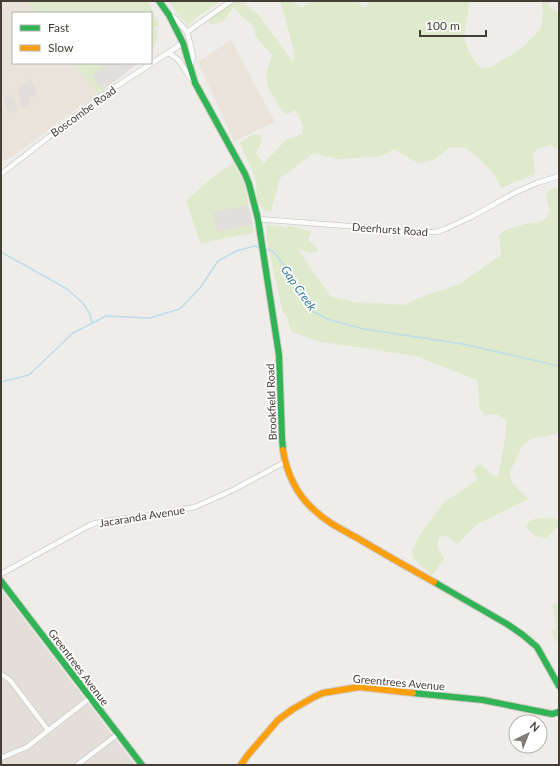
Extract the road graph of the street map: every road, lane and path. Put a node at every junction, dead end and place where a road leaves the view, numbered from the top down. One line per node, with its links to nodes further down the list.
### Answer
1 (159, 1): 3 (main road, Brookfield Road)
2 (230, 1): 4 (street)
3 (169, 15): 4 (street); 5 (main road, Brookfield Road)
4 (187, 32): 9 (street)
5 (183, 43): 6 (street, Boscombe Road); 9 (main road, Brookfield Road)
6 (168, 53): 7 (street, Boscombe Road); 10 (street)
7 (152, 63)
8 (151, 64): 11 (street, Boscombe Road)
9 (190, 67): 10 (main road, Brookfield Road)
10 (195, 83): 13 (main road, Brookfield Road)
11 (1, 174)
12 (559, 176): 13 (street, Deerhurst Road)
13 (258, 219): 14 (main road, Brookfield Road)
14 (285, 462): 15 (street, Jacaranda Avenue); 18 (main road, Brookfield Road)
15 (1, 574)
16 (1, 581): 19 (main road, Greentrees Avenue)
17 (1, 674): 21 (street)
18 (559, 686)
19 (90, 698): 21 (street); 22 (main road, Greentrees Avenue)
20 (559, 712): 26 (main road, Greentrees Avenue)
21 (48, 730): 23 (street)
22 (118, 734): 24 (street); 25 (main road, Greentrees Avenue)
23 (1, 758)
24 (77, 765)
25 (142, 765)
26 (241, 765)

